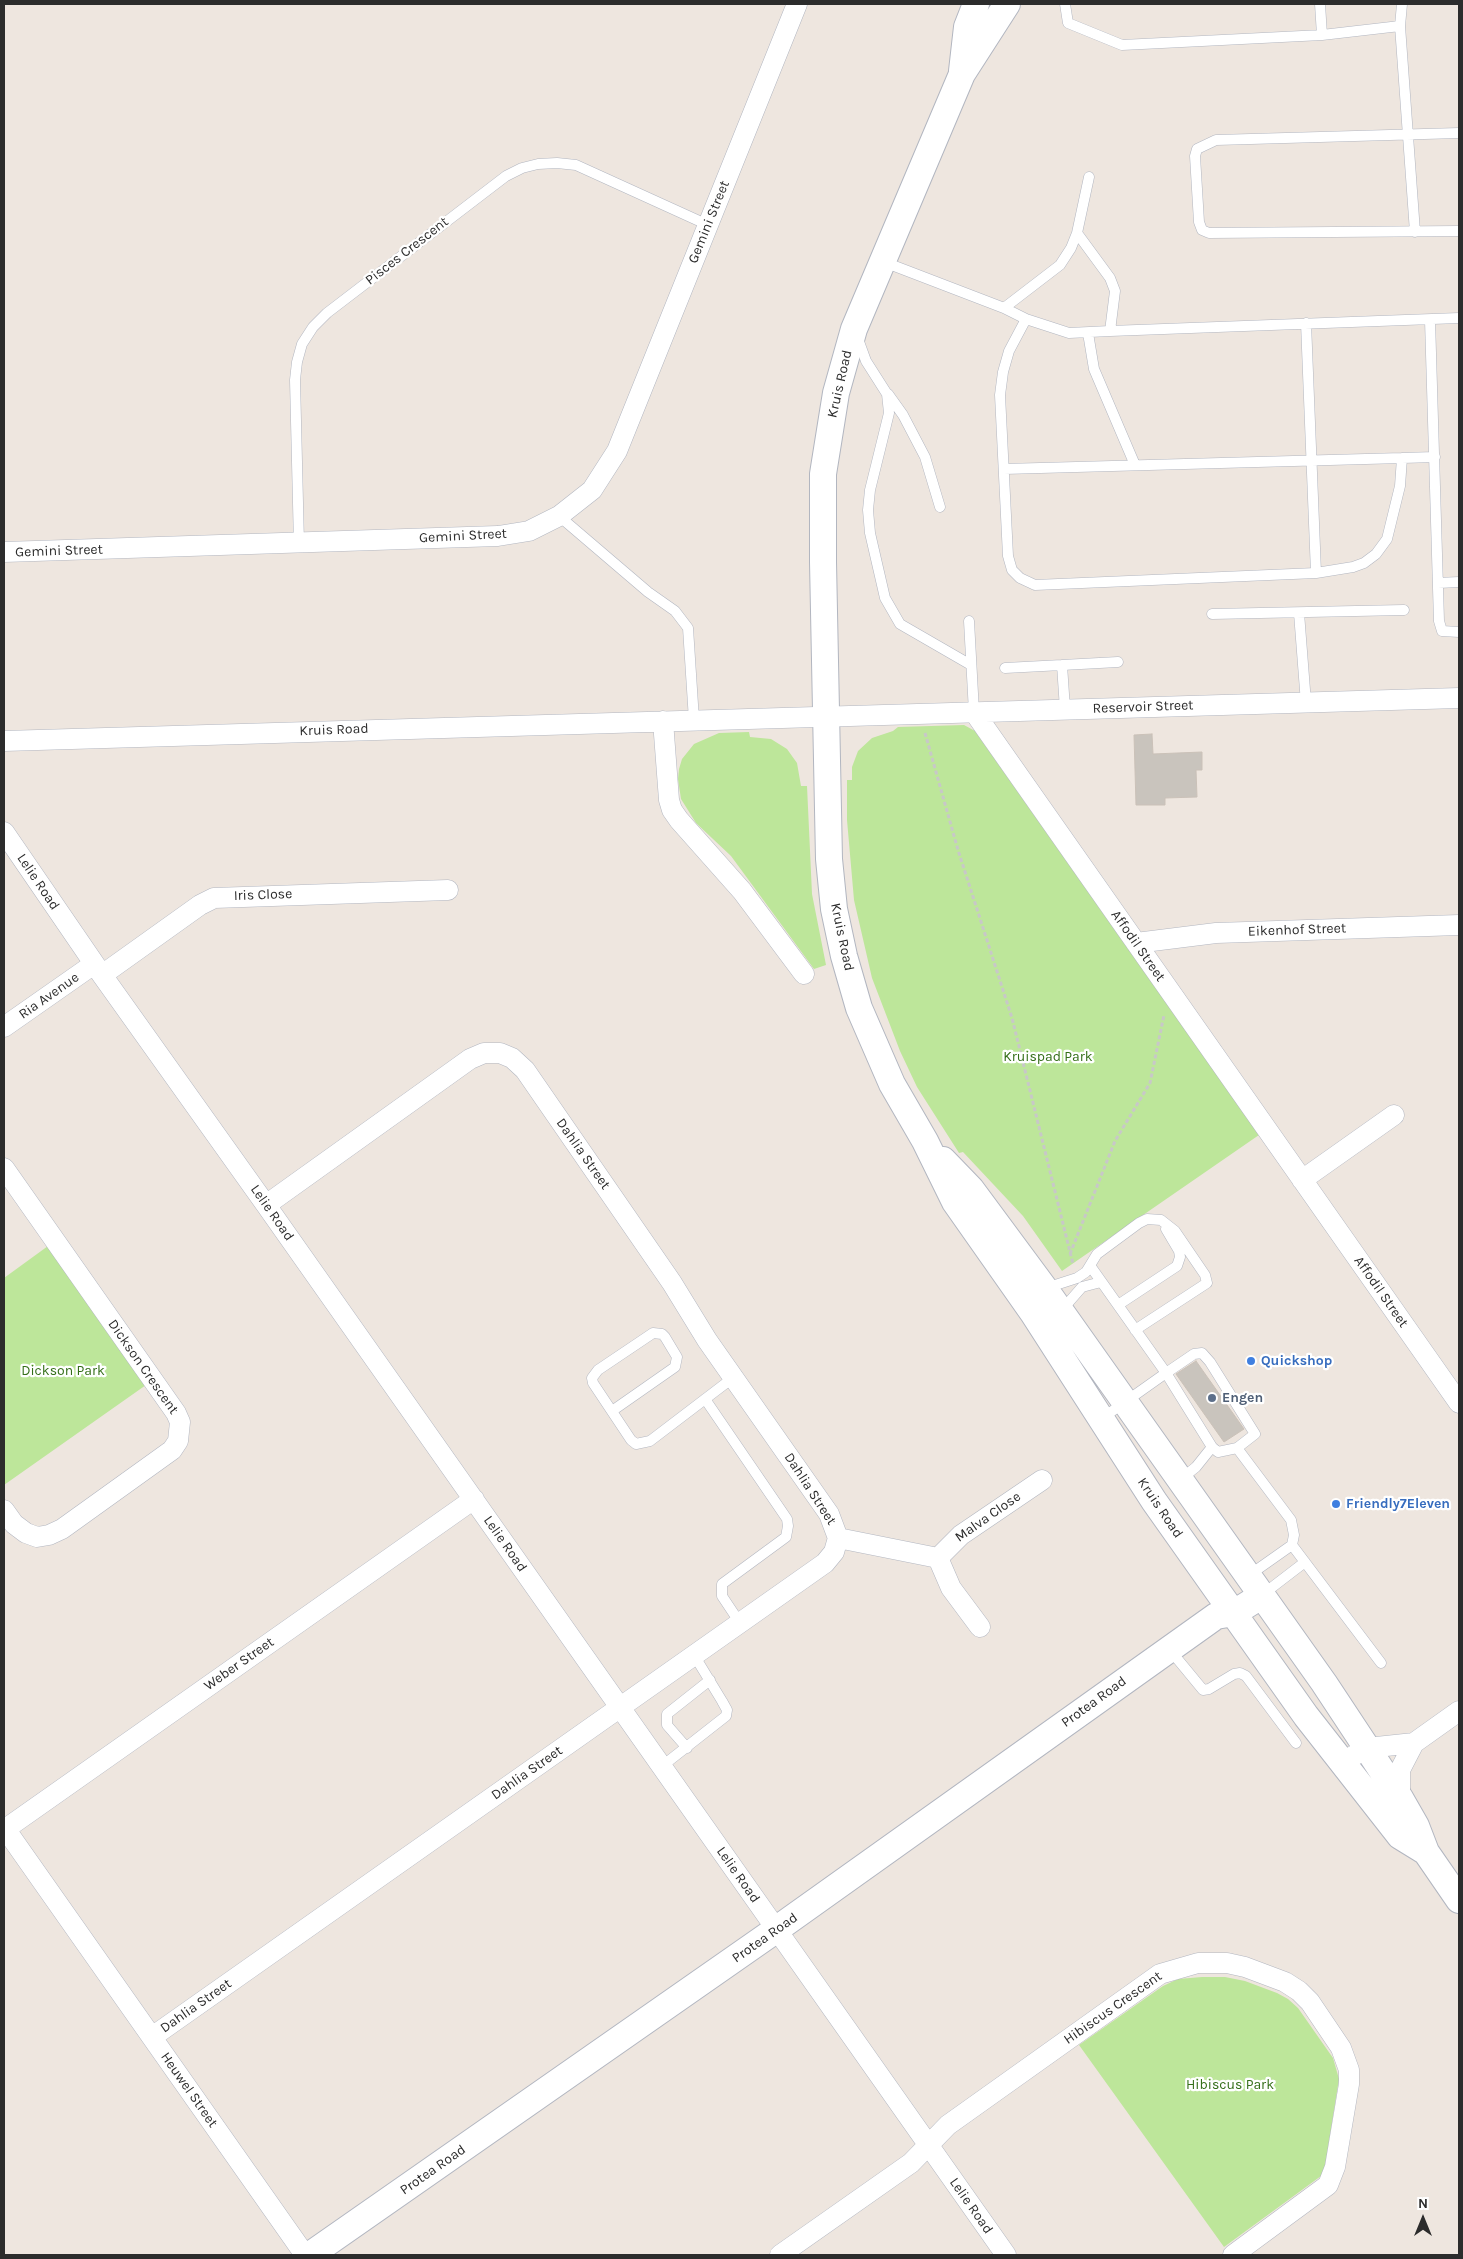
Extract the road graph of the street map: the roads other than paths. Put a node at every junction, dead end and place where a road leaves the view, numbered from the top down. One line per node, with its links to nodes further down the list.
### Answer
1 (797, 4): 13 (street, Gemini Street)
2 (976, 4): 9 (street, Kruis Road)
3 (1007, 4): 9 (street, Kruis Road)
4 (1065, 4): 8 (lane)
5 (1320, 4): 8 (lane)
6 (1402, 4): 7 (lane)
7 (1400, 26): 8 (lane); 11 (lane)
8 (1322, 35)
9 (962, 74): 17 (street, Kruis Road)
10 (1459, 133): 11 (lane)
11 (1408, 134): 15 (lane); 15 (lane)
12 (1089, 177): 16 (lane)
13 (708, 225): 33 (street, Gemini Street); 34 (lane, Pisces Crescent)
14 (1459, 231): 15 (lane)
15 (1415, 232)
16 (1077, 233): 18 (lane); 24 (lane)
17 (882, 262): 18 (lane); 23 (street, Kruis Road)
18 (1004, 308): 20 (lane)
19 (1459, 318): 21 (lane)
20 (1026, 319): 25 (lane); 31 (lane)
21 (1430, 320): 22 (lane); 27 (lane)
22 (1306, 324): 24 (lane); 29 (lane)
23 (854, 329): 26 (lane); 52 (street, Kruis Road)
24 (1110, 330): 25 (lane)
25 (1088, 333): 30 (lane)
26 (887, 394): 32 (lane); 45 (lane)
27 (1435, 457): 28 (lane); 38 (lane)
28 (1402, 458): 29 (lane); 36 (lane)
29 (1312, 459): 30 (lane); 36 (lane)
30 (1135, 465): 31 (lane)
31 (1004, 469): 36 (lane)
32 (940, 507)
33 (559, 516): 34 (street, Gemini Street); 53 (lane)
34 (299, 544): 35 (street, Gemini Street)
35 (4, 552)
36 (1316, 574)
37 (1459, 582): 38 (lane)
38 (1438, 583): 43 (lane)
39 (1404, 610): 40 (lane)
40 (1299, 613): 41 (lane); 49 (lane)
41 (1212, 614)
42 (969, 621): 45 (lane)
43 (1459, 632)
44 (1118, 662): 46 (lane)
45 (971, 666): 51 (lane)
46 (1062, 666): 47 (lane); 50 (lane)
47 (1005, 668)
48 (1459, 698): 49 (street, Reservoir Street)
49 (1306, 703): 50 (street, Reservoir Street)
50 (1065, 709): 51 (street, Reservoir Street)
51 (974, 712): 52 (street, Reservoir Street); 59 (street, Affodil Street)
52 (826, 716): 53 (street, Kruis Road); 64 (street, Kruis Road)
53 (694, 720): 54 (street, Kruis Road)
54 (663, 721): 55 (street, Kruis Road); 61 (street)
55 (4, 741)
56 (4, 832): 60 (street, Lelie Road)
57 (448, 890): 60 (street, Iris Close)
58 (1459, 925): 59 (street, Eikenhof Street)
59 (1136, 943): 66 (street, Affodil Street)
60 (98, 970): 62 (street, Ria Avenue); 67 (street, Lelie Road)
61 (804, 974)
62 (4, 1027)
63 (1394, 1115): 66 (street)
64 (925, 1141): 71 (street, Kruis Road); 81 (street, Kruis Road)
65 (4, 1168): 87 (street, Dickson Crescent)
66 (1302, 1180): 79 (street, Affodil Street)
67 (266, 1205): 76 (street, Dahlia Street); 86 (street, Lelie Road)
68 (1161, 1220): 69 (lane); 72 (lane); 74 (lane)
69 (1091, 1266): 70 (lane); 71 (lane)
70 (1101, 1282): 72 (lane); 73 (lane)
71 (1045, 1289): 73 (street, Kruis Road)
72 (1118, 1305): 74 (lane)
73 (1061, 1312): 78 (street, Kruis Road)
74 (1136, 1330): 75 (lane)
75 (1166, 1373): 78 (lane); 82 (lane); 83 (lane)
76 (734, 1377): 77 (lane); 88 (street, Dahlia Street)
77 (705, 1399): 80 (lane); 94 (lane)
78 (1126, 1403): 81 (lane); 84 (street, Kruis Road)
79 (1459, 1403)
80 (612, 1411): 80 (lane)
81 (1100, 1420): 93 (street, Kruis Road)
82 (1212, 1447): 83 (lane); 84 (lane)
83 (1236, 1448): 89 (lane)
84 (1180, 1479): 92 (street, Kruis Road)
85 (1042, 1480): 90 (street, Malva Close)
86 (474, 1499): 100 (street, Lelie Road); 109 (street, Weber Street)
87 (4, 1510)
88 (838, 1538): 90 (street); 94 (street, Dahlia Street)
89 (1292, 1545): 91 (lane); 92 (lane)
90 (938, 1558): 95 (street)
91 (1305, 1562): 92 (lane); 98 (lane)
92 (1254, 1586): 93 (street, Protea Road); 105 (street, Kruis Road)
93 (1224, 1608): 96 (street, Protea Road); 106 (street, Kruis Road)
94 (740, 1623): 97 (street, Dahlia Street)
95 (980, 1628)
96 (1169, 1649): 102 (lane); 112 (street, Protea Road)
97 (694, 1655): 99 (lane); 100 (street, Dahlia Street)
98 (1381, 1663)
99 (710, 1680): 104 (lane); 104 (lane)
100 (620, 1707): 107 (street, Lelie Road); 113 (street, Dahlia Street)
101 (1459, 1711): 103 (street)
102 (1296, 1743)
103 (1414, 1743): 105 (street); 108 (street)
104 (687, 1748): 107 (lane)
105 (1367, 1748): 106 (street); 108 (street, Kruis Road)
106 (1341, 1763): 110 (street, Kruis Road)
107 (661, 1767): 112 (street, Lelie Road)
108 (1400, 1798): 110 (street, Kruis Road)
109 (4, 1828): 113 (street, Heuwel Street)
110 (1426, 1852): 111 (street, Kruis Road)
111 (1459, 1900)
112 (777, 1929): 114 (street, Lelie Road); 116 (street, Protea Road)
113 (152, 2037): 115 (street, Heuwel Street)
114 (928, 2145): 117 (street, Hibiscus Crescent); 118 (street, Lelie Road); 119 (street, Hibiscus Crescent)
115 (305, 2255)
116 (310, 2255)
117 (780, 2255)
118 (1006, 2255)
119 (1233, 2255)

